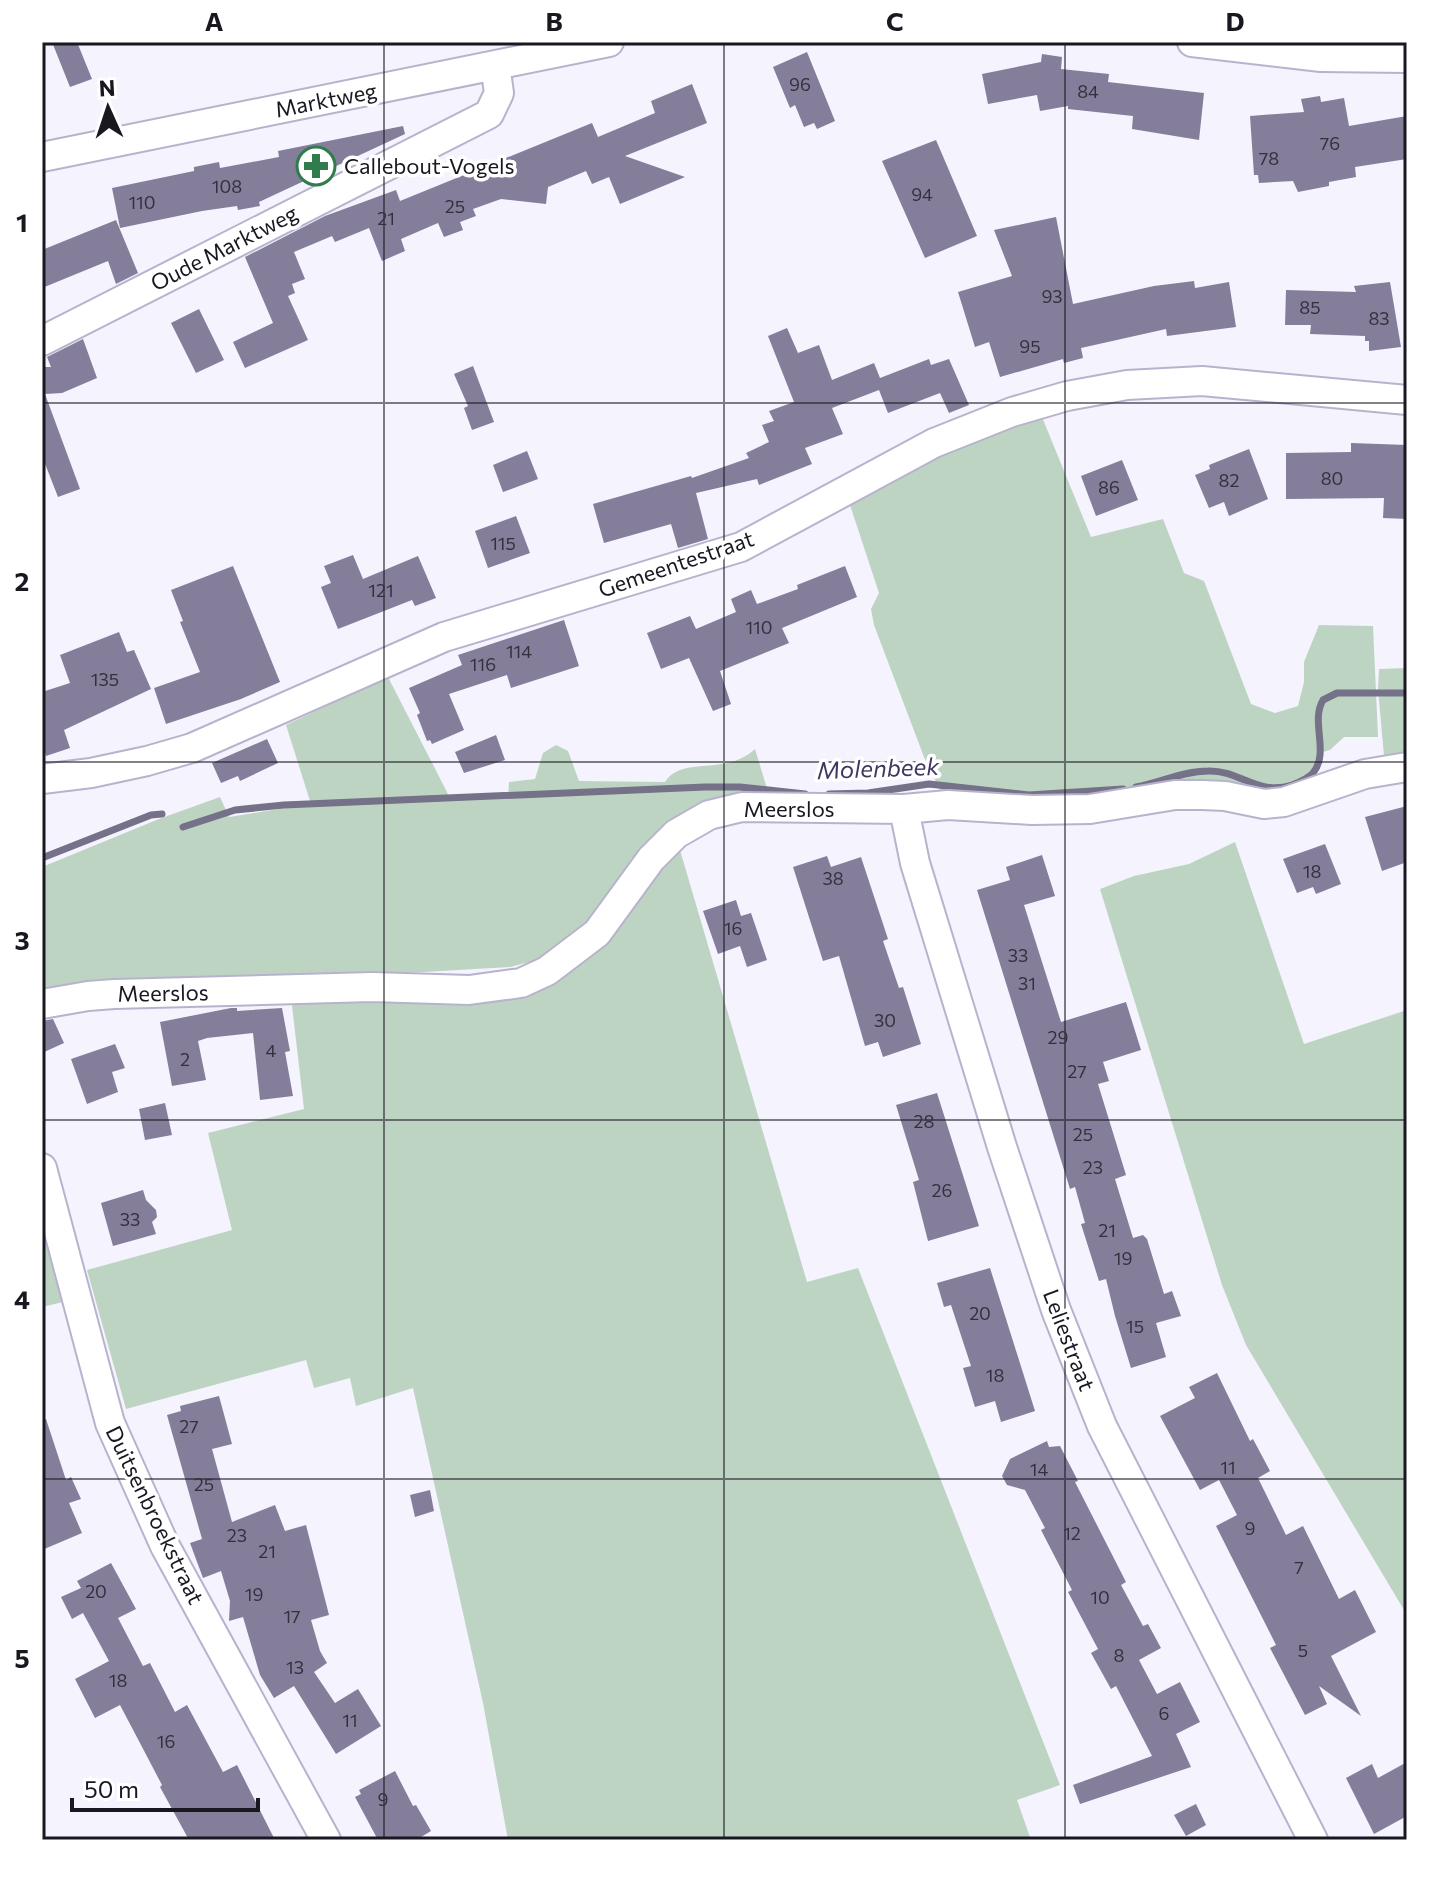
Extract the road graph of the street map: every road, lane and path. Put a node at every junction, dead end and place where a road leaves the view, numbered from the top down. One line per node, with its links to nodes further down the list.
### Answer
1 (609, 42): 4 (street, Marktweg)
2 (1192, 42): 3 (street)
3 (1407, 58)
4 (495, 65): 5 (street, Marktweg); 6 (street, Oude Marktweg)
5 (42, 157)
6 (42, 341)
7 (1407, 400): 9 (street, Gemeentestraat)
8 (1407, 767): 10 (street, Meerslos)
9 (42, 779)
10 (904, 809): 11 (street, Meerslos); 14 (street, Leliestraat)
11 (42, 1004)
12 (42, 1168): 13 (street, Duitsenbroekstraat)
13 (326, 1840)
14 (1313, 1840)

